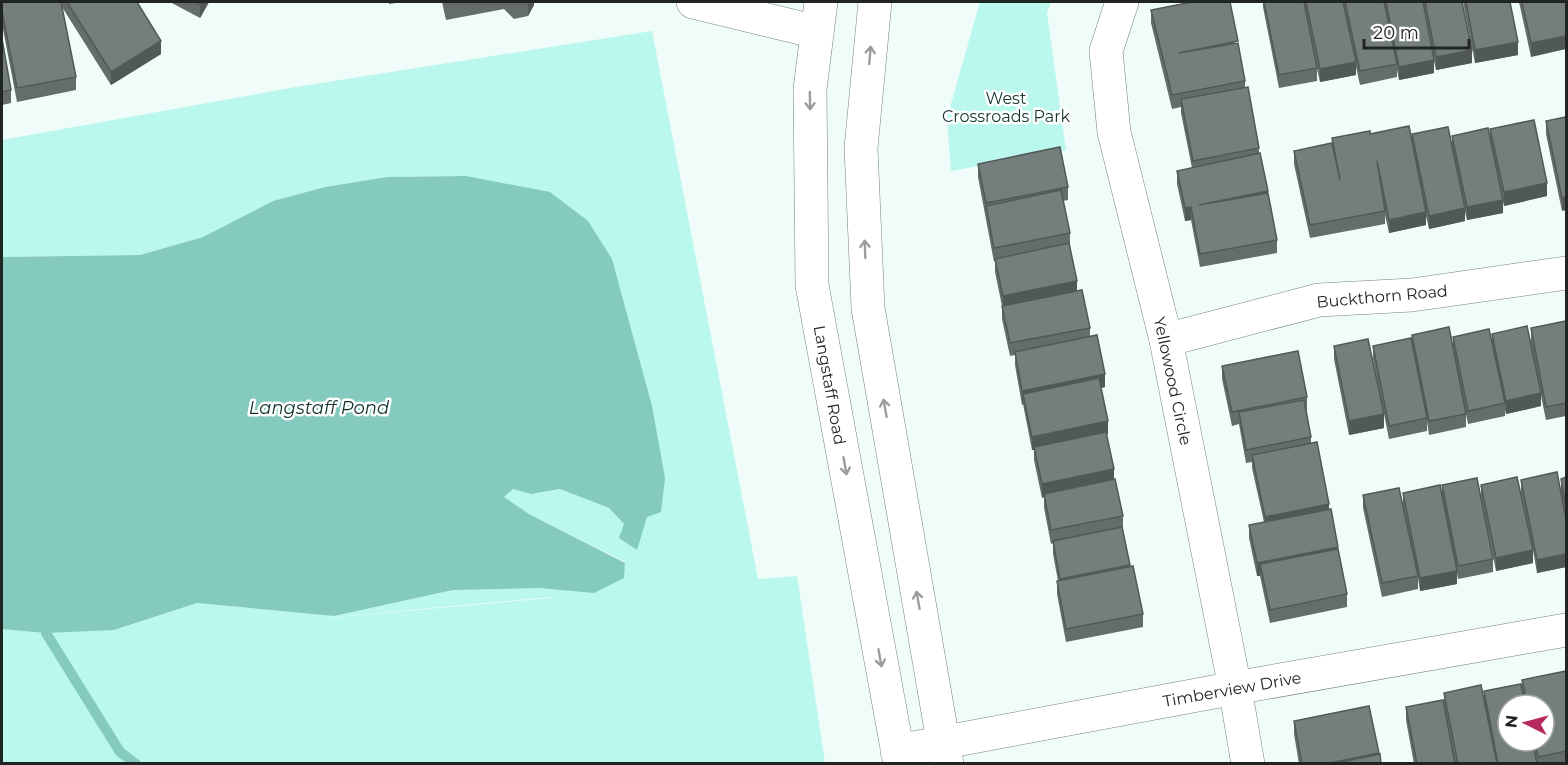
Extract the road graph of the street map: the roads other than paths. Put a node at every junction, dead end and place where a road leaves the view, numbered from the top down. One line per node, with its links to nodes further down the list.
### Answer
1 (693, 2): 4 (street)
2 (875, 2): 9 (street, one-way to 2)
3 (1122, 2): 6 (street, Yellowood Circle)
4 (819, 17): 10 (street, Langstaff Road, one-way to 10)
5 (1566, 273): 6 (street, Buckthorn Road)
6 (1166, 340): 8 (street, Yellowood Circle)
7 (1566, 630): 8 (street, Timberview Drive)
8 (1235, 687): 9 (street, Timberview Drive); 11 (street, Yellowood Circle)
9 (945, 752): 10 (street, Timberview Drive)
10 (899, 757)
11 (1248, 764)

